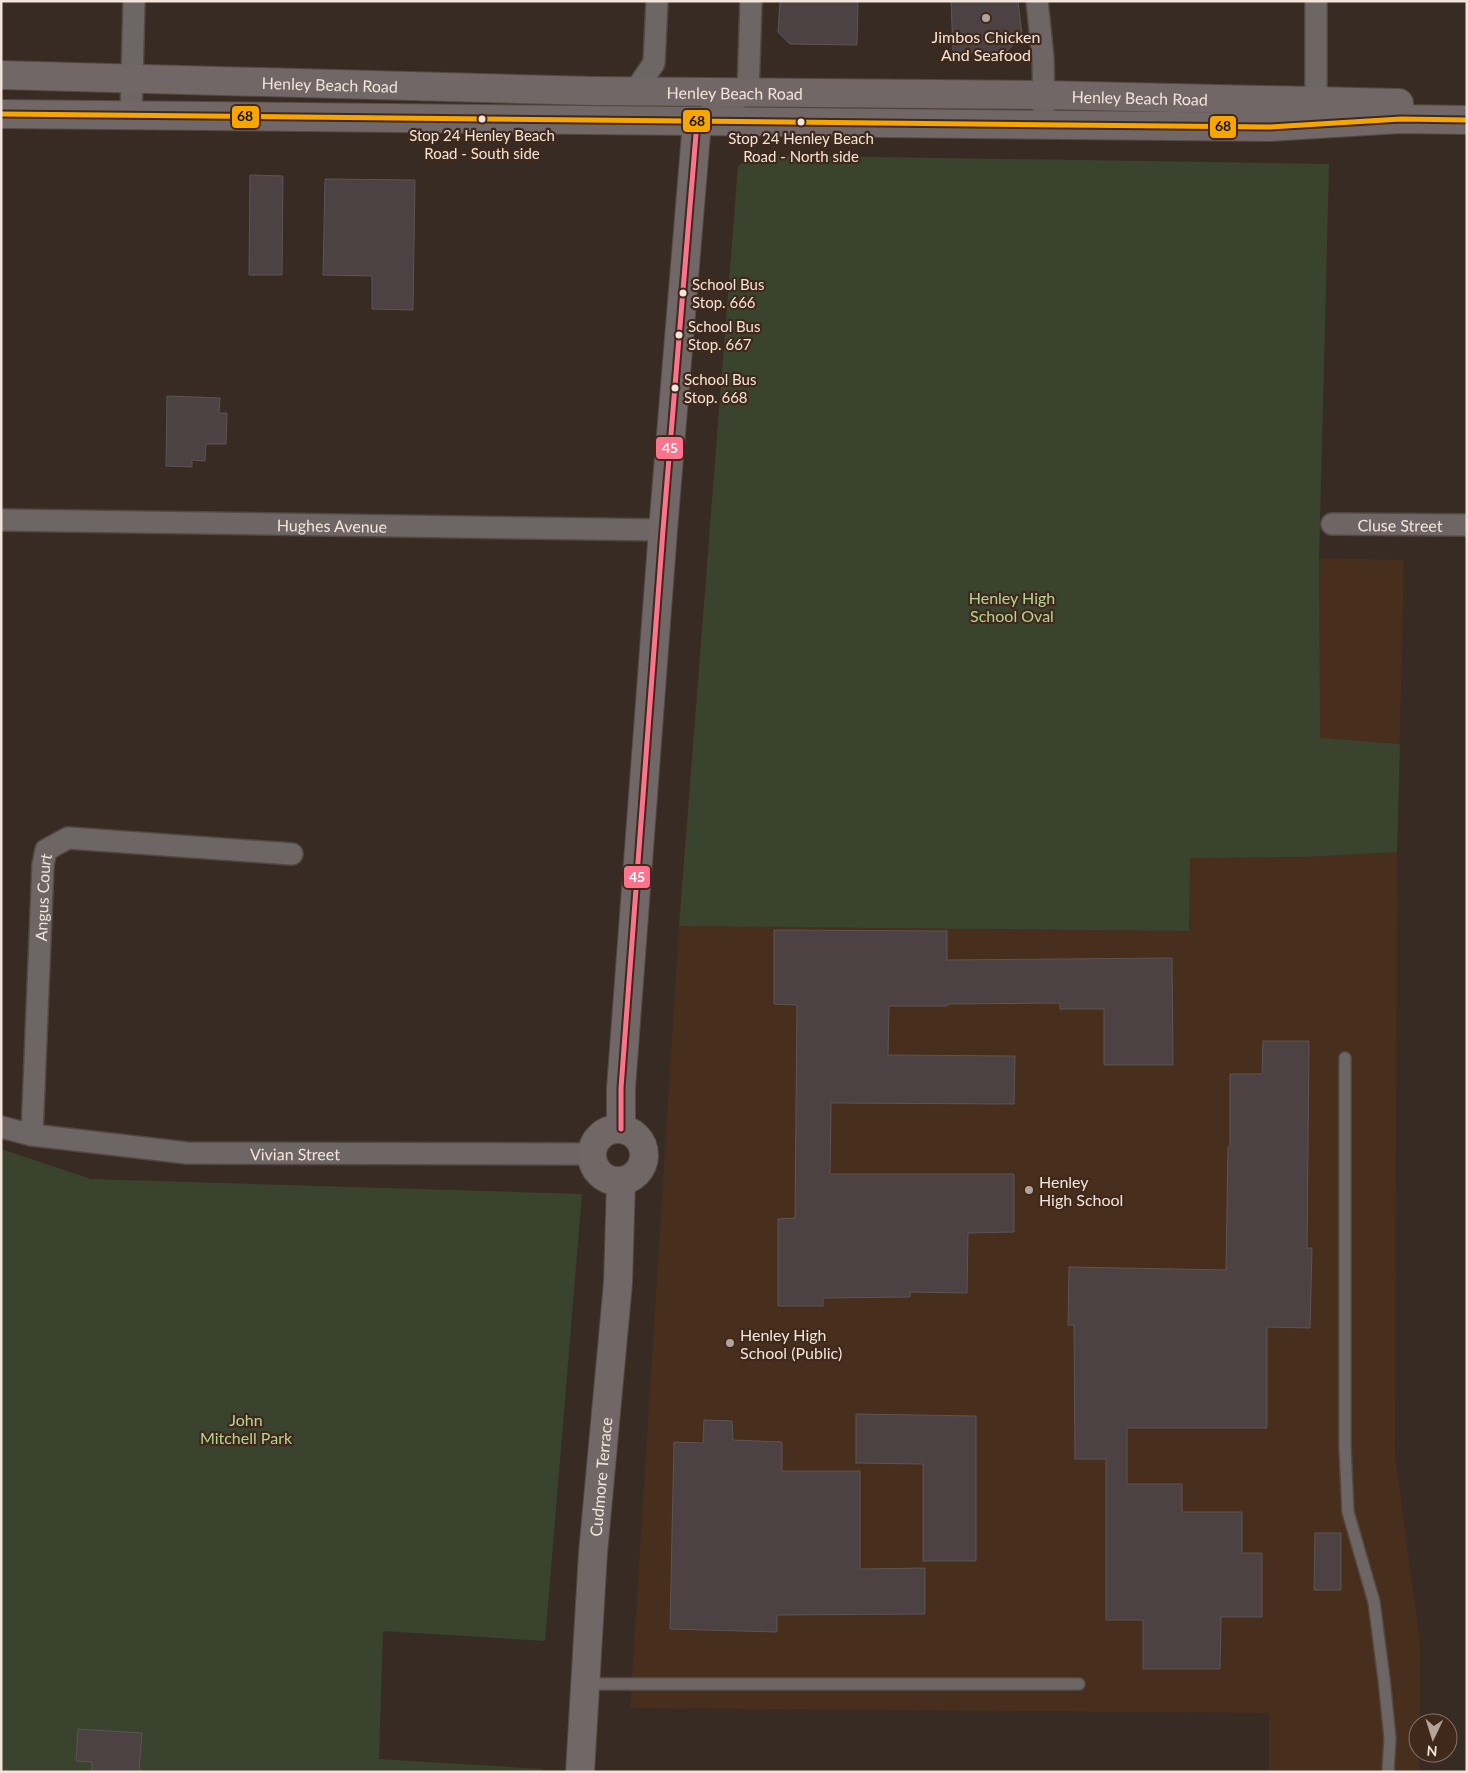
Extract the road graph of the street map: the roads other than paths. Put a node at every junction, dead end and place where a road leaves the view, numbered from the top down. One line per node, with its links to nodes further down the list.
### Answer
1 (134, 1): 8 (street)
2 (657, 1): 6 (street)
3 (750, 1): 11 (street)
4 (1037, 1): 12 (street)
5 (1316, 1): 13 (street)
6 (654, 63): 9 (street); 10 (street)
7 (1, 75): 8 (main road, Henley Beach Road)
8 (132, 78): 9 (main road, Henley Beach Road); 16 (street)
9 (635, 91): 10 (main road, Henley Beach Road)
10 (677, 92): 11 (main road, Henley Beach Road)
11 (748, 93): 12 (main road, Henley Beach Road); 18 (street)
12 (1044, 95): 13 (main road, Henley Beach Road); 19 (street)
13 (1316, 101): 14 (main road, Henley Beach Road)
14 (1467, 104)
15 (1, 114): 16 (main road, Henley Beach Road)
16 (131, 117): 18 (main road, Henley Beach Road)
17 (1467, 120): 19 (main road, Henley Beach Road)
18 (697, 122): 19 (main road, Henley Beach Road); 23 (main road)
19 (1044, 126)
20 (1, 520): 23 (street, Hughes Avenue)
21 (1332, 524): 22 (street, Cluse Street)
22 (1467, 525)
23 (663, 530): 27 (main road)
24 (292, 854): 28 (street, Angus Court)
25 (1345, 1058): 34 (lane)
26 (1, 1127): 28 (street, Vivian Street)
27 (621, 1129): 29 (main road); 30 (main road)
28 (32, 1135): 29 (street, Vivian Street)
29 (592, 1154): 30 (main road)
30 (621, 1181): 31 (main road, Cudmore Terrace)
31 (586, 1684): 32 (lane); 33 (main road, Cudmore Terrace)
32 (1079, 1684)
33 (580, 1772)
34 (1388, 1772)

